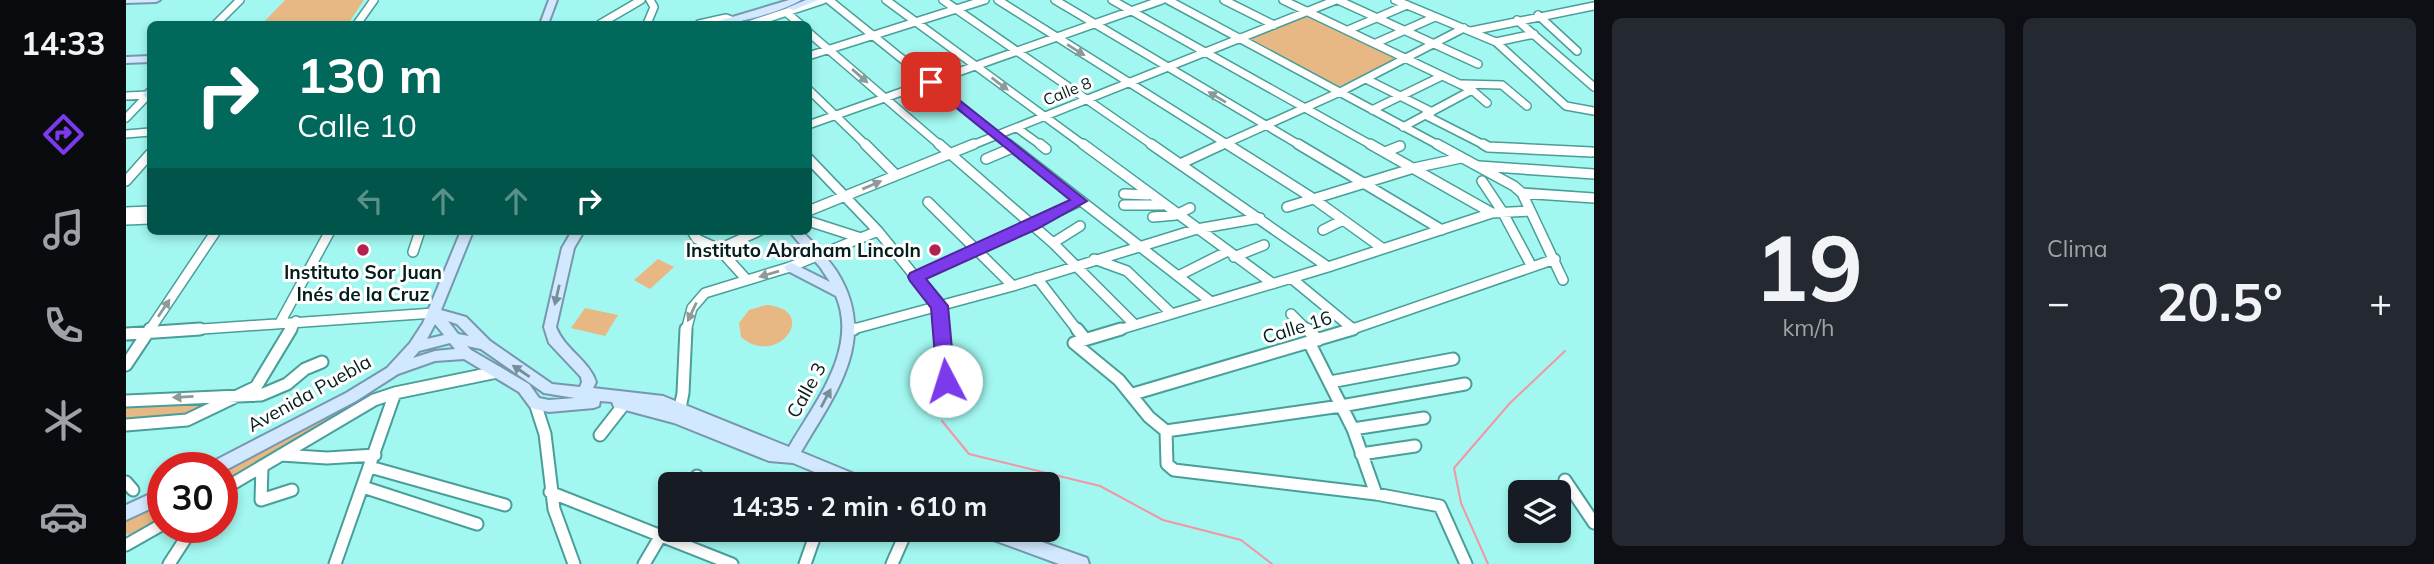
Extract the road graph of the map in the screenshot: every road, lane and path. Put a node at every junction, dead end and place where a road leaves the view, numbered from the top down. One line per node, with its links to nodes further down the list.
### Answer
1 (156, 0): 23 (main road)
2 (240, 0): 35 (street)
3 (374, 0): 36 (street)
4 (553, 0): 37 (main road)
5 (641, 0): 38 (street)
6 (650, 0): 39 (street)
7 (797, 0): 42 (main road)
8 (814, 0): 43 (main road)
9 (826, 0): 30 (street); 54 (street)
10 (886, 0): 46 (street)
11 (943, 0): 27 (street)
12 (985, 0): 27 (street)
13 (998, 0): 55 (street)
14 (1055, 0): 47 (street)
15 (1112, 0): 28 (street)
16 (1162, 0): 28 (street)
17 (1168, 0): 56 (street)
18 (1224, 0): 48 (street)
19 (1283, 0): 29 (street)
20 (1337, 0): 29 (street, Calle 8); 33 (street)
21 (1395, 0): 24 (street)
22 (1571, 0): 26 (street)
23 (127, 1)
24 (1407, 5): 32 (street); 33 (street)
25 (1594, 6): 26 (street)
26 (1586, 7): 31 (street)
27 (956, 9): 46 (street); 61 (street)
28 (1131, 11): 47 (street); 63 (street)
29 (1308, 12): 48 (street, Calle 8); 49 (street)
30 (787, 13): 44 (street); 45 (street)
31 (1538, 15): 34 (street); 62 (street)
32 (1435, 17): 50 (street); 51 (street)
33 (1378, 18): 49 (street); 50 (street)
34 (1517, 20): 51 (street); 52 (street)
35 (219, 21)
36 (359, 21)
37 (545, 21)
38 (605, 21)
39 (648, 21)
40 (710, 21): 41 (street)
41 (735, 21)
42 (741, 21)
43 (756, 21)
44 (759, 21)
45 (796, 21)
46 (916, 22): 54 (street); 69 (street)
47 (1095, 24): 55 (street); 70 (street)
48 (1274, 25): 56 (street, Calle 8)
49 (1348, 30): 58 (street)
50 (1405, 30): 58 (street); 59 (street)
51 (1467, 30): 57 (street); 59 (street)
52 (1534, 34): 57 (street); 76 (street)
53 (812, 35): 60 (street)
54 (873, 36): 60 (street); 73 (street)
55 (1056, 37): 61 (street); 74 (street, one-way to 74)
56 (1240, 38): 63 (street, Calle 8); 78 (street)
57 (1496, 42): 90 (street)
58 (1376, 43): 66 (street)
59 (1435, 44): 66 (street); 68 (street)
60 (829, 50): 64 (street); 84 (street, one-way to 84)
61 (1017, 51): 69 (street); 85 (street)
62 (1577, 51)
63 (1206, 53): 70 (street, Calle 8); 88 (street)
64 (812, 55)
65 (147, 59): 67 (main road)
66 (1407, 59): 71 (street); 72 (street)
67 (126, 60)
68 (1478, 64)
69 (976, 66): 73 (street); 93 (street, one-way to 93)
70 (1168, 68): 74 (street, Calle 8); 97 (street, one-way to 70)
71 (1442, 76): 75 (street); 82 (street)
72 (1366, 79): 78 (street); 82 (street)
73 (931, 82): 84 (street); 103 (street)
74 (1129, 83): 85 (street, Calle 8); 104 (street)
75 (1458, 83): 77 (street); 87 (street)
76 (1594, 87)
77 (1472, 90): 86 (street); 91 (street)
78 (1340, 92): 88 (street); 89 (street)
79 (812, 93): 92 (street)
80 (147, 94): 81 (street)
81 (126, 96)
82 (1401, 96): 89 (street); 91 (street)
83 (147, 97): 94 (street)
84 (885, 97): 92 (street); 110 (street)
85 (1088, 100): 93 (street, Calle 8); 115 (street)
86 (1487, 103)
87 (1527, 106)
88 (1305, 107): 97 (street); 100 (street)
89 (1372, 110): 98 (street)
90 (1594, 111)
91 (1428, 113): 98 (street); 109 (street)
92 (836, 115): 95 (street); 119 (street)
93 (1043, 117): 99 (street, Calle 8); 125 (street)
94 (126, 118)
95 (812, 124)
96 (1357, 124): 100 (street)
97 (1265, 126): 104 (street); 122 (street)
98 (1403, 127): 112 (street)
99 (1017, 128): 103 (street, Calle 8); 107 (street)
100 (1346, 130): 108 (street)
101 (147, 132): 102 (street)
102 (126, 134)
103 (997, 135): 106 (street); 110 (street, Calle 8)
104 (1225, 143): 115 (street); 128 (street)
105 (1400, 146): 108 (street)
106 (1012, 148): 113 (street); 129 (street)
107 (1045, 149)
108 (1385, 152): 117 (street)
109 (1592, 152)
110 (949, 155): 119 (street, Calle 8); 147 (street)
111 (147, 157): 120 (street)
112 (1461, 158): 116 (street); 117 (street)
113 (986, 159)
114 (812, 162): 126 (street)
115 (1180, 164): 142 (street)
116 (1475, 165): 118 (street); 123 (street)
117 (1414, 168): 122 (street); 139 (street)
118 (1594, 174)
119 (896, 175): 126 (street, Calle 8, one-way to 119)
120 (126, 181)
121 (1482, 181): 139 (street)
122 (1365, 184): 128 (street); 151 (street)
123 (1522, 193): 127 (street); 137 (street)
124 (1124, 194): 125 (street)
125 (1149, 195): 132 (street)
126 (845, 197): 135 (street, Calle 8); 152 (street)
127 (1594, 198)
128 (1314, 199): 133 (street); 145 (street)
129 (1080, 201): 147 (street); 164 (street)
130 (928, 202): 167 (street)
131 (1124, 205): 132 (street)
132 (1163, 205): 140 (street)
133 (1287, 207)
134 (1190, 208): 140 (street)
135 (812, 209)
136 (147, 211): 138 (street)
137 (1530, 211): 139 (street); 172 (street)
138 (126, 212)
139 (1497, 212): 151 (street); 176 (street)
140 (1176, 215): 141 (street); 149 (street)
141 (1153, 217)
142 (1260, 218): 149 (street); 175 (street)
143 (147, 219): 144 (street)
144 (126, 220)
145 (1343, 220): 150 (street); 165 (street)
146 (812, 222): 161 (street)
147 (1032, 225): 162 (street); 167 (street)
148 (1080, 226): 162 (street)
149 (1197, 229): 164 (street); 169 (street)
150 (1323, 230)
151 (1442, 230): 165 (street)
152 (878, 231): 161 (street); 178 (street)
153 (213, 235): 196 (street, one-way to 153)
154 (328, 235): 191 (street)
155 (419, 235): 168 (street)
156 (465, 235): 188 (main road, Avenida Puebla)
157 (576, 235): 216 (main road, one-way to 216)
158 (696, 235): 166 (street)
159 (749, 235): 166 (street)
160 (799, 235): 170 (main road, Calle 3)
161 (861, 238): 170 (street)
162 (1054, 243): 173 (street)
163 (1264, 245): 169 (street)
164 (1141, 246): 171 (street); 177 (street)
165 (1382, 248): 175 (street)
166 (719, 249): 181 (street)
167 (975, 251): 178 (street); 184 (street)
168 (413, 252)
169 (1230, 254): 177 (street); 183 (street)
170 (817, 256): 174 (street); 185 (main road, Calle 3)
171 (1094, 259): 173 (street); 189 (street)
172 (1555, 259): 176 (street, Calle 16); 182 (street)
173 (1077, 264): 179 (street); 193 (street)
174 (790, 267): 181 (street, one-way to 181); 185 (main road)
175 (1328, 267): 180 (street)
176 (1532, 267): 194 (street, Calle 16)
177 (1178, 276): 186 (street)
178 (916, 277): 187 (street)
179 (1037, 278): 184 (street); 199 (street)
180 (1291, 278): 183 (street); 194 (street)
181 (747, 280): 221 (street, one-way to 221)
182 (1563, 280)
183 (1272, 283): 186 (street)
184 (1013, 285): 187 (street)
185 (841, 293): 195 (main road, Calle 3)
186 (1210, 301): 189 (street)
187 (939, 306): 195 (street); 209 (street)
188 (434, 313): 192 (street); 198 (main road); 201 (main road); 202 (main road, Avenida Puebla)
189 (1171, 313): 193 (street)
190 (1291, 314): 200 (street)
191 (281, 321): 192 (street); 196 (street)
192 (296, 321): 215 (street)
193 (1135, 325): 199 (street)
194 (1353, 329): 200 (street, Calle 16)
195 (850, 330): 232 (main road, Calle 3, one-way to 195)
196 (148, 332): 197 (street); 206 (street)
197 (126, 334)
198 (452, 338): 201 (main road); 202 (main road); 203 (main road)
199 (1085, 340): 214 (street)
200 (1313, 341): 210 (street); 214 (street, Calle 16)
201 (485, 345): 212 (main road, one-way to 201)
202 (415, 347): 207 (main road, Avenida Puebla)
203 (466, 354): 207 (main road); 208 (main road)
204 (1453, 359): 210 (street)
205 (322, 362): 215 (street)
206 (126, 365)
207 (391, 372): 231 (main road, Avenida Puebla)
208 (497, 372): 213 (street); 217 (main road)
209 (946, 381)
210 (1330, 382): 220 (street)
211 (1465, 384): 220 (street)
212 (542, 386): 216 (main road); 217 (main road)
213 (395, 393): 230 (street); 233 (street)
214 (1133, 394): 226 (street)
215 (240, 395): 218 (street, one-way to 218); 224 (street)
216 (579, 399): 217 (main road); 219 (main road); 221 (main road); 223 (street)
217 (532, 400): 223 (street)
218 (126, 401)
219 (625, 403): 221 (main road); 227 (street)
220 (1341, 406): 225 (street); 226 (street)
221 (679, 413): 232 (main road)
222 (1424, 418): 225 (street)
223 (544, 420): 240 (street)
224 (126, 425)
225 (1353, 429): 229 (street)
226 (1166, 431): 241 (street)
227 (600, 435)
228 (1415, 446): 229 (street)
229 (1362, 454): 241 (street)
230 (280, 455): 233 (street); 234 (street)
231 (238, 456)
232 (791, 457): 235 (main road)
233 (372, 461): 237 (street); 243 (street)
234 (262, 466): 236 (street); 238 (street)
235 (820, 472)
236 (238, 480)
237 (363, 486): 246 (street); 257 (street)
238 (292, 490)
239 (1571, 491): 245 (street)
240 (550, 492): 248 (street); 258 (street)
241 (1376, 494): 264 (street)
242 (147, 503): 244 (main road)
243 (505, 505)
244 (126, 513)
245 (1594, 523)
246 (477, 524)
247 (147, 533): 255 (street)
248 (658, 534)
249 (658, 540): 259 (street)
250 (678, 542): 260 (street)
251 (813, 542): 261 (street)
252 (902, 542): 262 (street)
253 (1020, 542): 263 (main road)
254 (183, 543): 256 (street)
255 (126, 545)
256 (169, 564)
257 (335, 564)
258 (574, 564)
259 (645, 564)
260 (732, 564)
261 (805, 564)
262 (892, 564)
263 (1081, 564)
264 (1466, 564)

